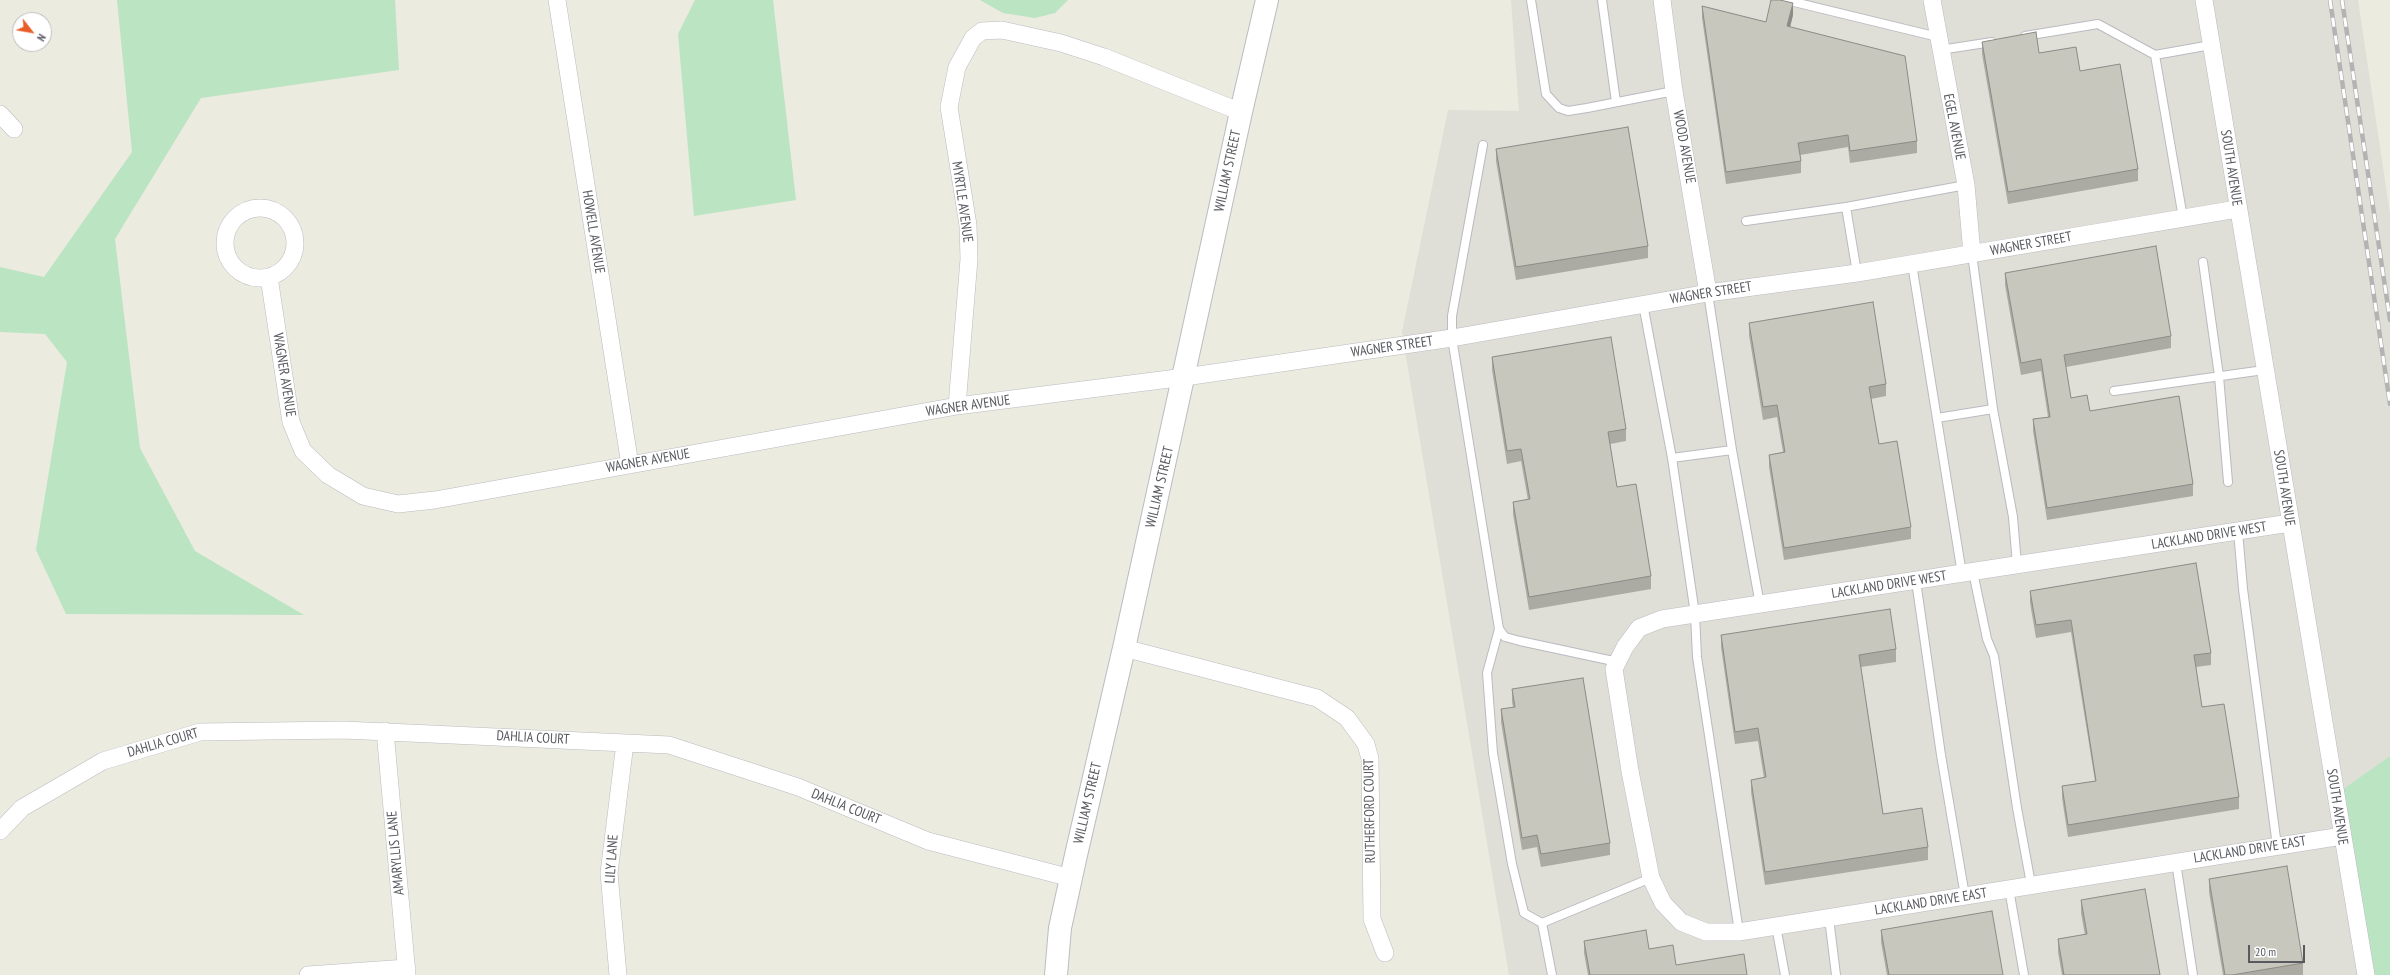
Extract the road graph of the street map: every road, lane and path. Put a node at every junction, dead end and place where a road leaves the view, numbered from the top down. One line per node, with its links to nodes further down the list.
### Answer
1 (557, 0): 42 (street, HOWELL AVENUE)
2 (1267, 0): 16 (main road, WILLIAM STREET)
3 (1531, 0): 15 (lane)
4 (1602, 0): 15 (lane)
5 (1662, 0): 14 (street, WOOD AVENUE)
6 (1786, 0): 11 (lane)
7 (1932, 0): 11 (street, EGEL AVENUE)
8 (2204, 0): 12 (street, SOUTH AVENUE)
9 (2015, 38): 13 (lane)
10 (2000, 40): 11 (lane)
11 (1939, 44): 20 (street, EGEL AVENUE)
12 (2211, 45): 13 (lane); 22 (street, SOUTH AVENUE)
13 (2155, 54): 23 (lane)
14 (1674, 91): 15 (lane); 30 (street, WOOD AVENUE)
15 (1616, 102)
16 (1240, 112): 35 (main road, WILLIAM STREET); 37 (street, MYRTLE AVENUE)
17 (0, 114): 18 (street)
18 (14, 129)
19 (1483, 145): 32 (lane)
20 (1966, 185): 21 (lane); 25 (street, EGEL AVENUE)
21 (1846, 207): 24 (lane); 28 (lane)
22 (2237, 209): 23 (street, WAGNER STREET); 33 (street, SOUTH AVENUE)
23 (2184, 218): 25 (street, WAGNER STREET)
24 (1746, 221)
25 (1972, 254): 27 (street, WAGNER STREET); 38 (lane)
26 (2204, 262): 34 (lane)
27 (1912, 264): 28 (street, WAGNER STREET); 39 (lane)
28 (1857, 273): 30 (street, WAGNER STREET)
29 (269, 277): 29 (street); 42 (street, WAGNER AVENUE)
30 (1708, 293): 31 (street, WAGNER STREET); 40 (lane)
31 (1643, 304): 32 (street, WAGNER STREET); 41 (lane)
32 (1452, 338): 35 (street, WAGNER STREET); 51 (lane)
33 (2264, 370): 34 (lane); 44 (street, SOUTH AVENUE)
34 (2219, 376): 36 (lane); 43 (lane)
35 (1185, 377): 37 (street, WAGNER AVENUE); 52 (main road, WILLIAM STREET)
36 (2114, 391)
37 (957, 406): 42 (street, WAGNER AVENUE)
38 (1993, 408): 39 (lane); 46 (lane)
39 (1937, 418): 47 (lane)
40 (1732, 450): 41 (lane); 49 (lane)
41 (1672, 458): 50 (lane)
42 (630, 465)
43 (2228, 482)
44 (2290, 523): 45 (street, LACKLAND DRIVE WEST); 58 (street, SOUTH AVENUE)
45 (2238, 532): 46 (street, LACKLAND DRIVE WEST); 59 (lane)
46 (2017, 565): 47 (street, LACKLAND DRIVE WEST)
47 (1967, 573): 48 (street, LACKLAND DRIVE WEST); 63 (lane)
48 (1916, 581): 49 (street, LACKLAND DRIVE WEST); 65 (lane)
49 (1760, 604): 50 (street, LACKLAND DRIVE WEST)
50 (1695, 614): 53 (street, LACKLAND DRIVE WEST); 69 (lane)
51 (1499, 629): 53 (lane); 67 (lane)
52 (1124, 648): 61 (main road, WILLIAM STREET); 70 (street, RUTHERFORD COURT)
53 (1618, 662): 56 (street, LACKLAND DRIVE WEST)
54 (385, 731): 55 (street, DAHLIA COURT); 57 (street, DAHLIA COURT); 71 (street, AMARYLLIS LANE)
55 (625, 743): 61 (street, DAHLIA COURT); 73 (street, LILY LANE)
56 (1630, 771): 62 (street, LACKLAND DRIVE EAST)
57 (0, 831)
58 (2342, 836): 59 (street, LACKLAND DRIVE EAST); 80 (street, SOUTH AVENUE)
59 (2277, 846): 60 (street, LACKLAND DRIVE EAST)
60 (2176, 862): 63 (street, LACKLAND DRIVE EAST); 79 (lane)
61 (1071, 878): 74 (main road, WILLIAM STREET)
62 (1651, 878): 67 (lane); 69 (street, LACKLAND DRIVE EAST)
63 (2031, 884): 64 (street, LACKLAND DRIVE EAST)
64 (2009, 889): 65 (street, LACKLAND DRIVE EAST); 78 (lane)
65 (1965, 896): 66 (street, LACKLAND DRIVE EAST)
66 (1829, 918): 68 (street, LACKLAND DRIVE EAST); 77 (lane)
67 (1542, 924): 75 (lane)
68 (1776, 926): 69 (street, LACKLAND DRIVE EAST); 76 (lane)
69 (1739, 932)
70 (1385, 952)
71 (407, 972): 72 (street)
72 (308, 975)
73 (618, 975)
74 (1056, 975)
75 (1552, 975)
76 (1786, 975)
77 (1836, 975)
78 (2024, 975)
79 (2193, 975)
80 (2366, 975)

